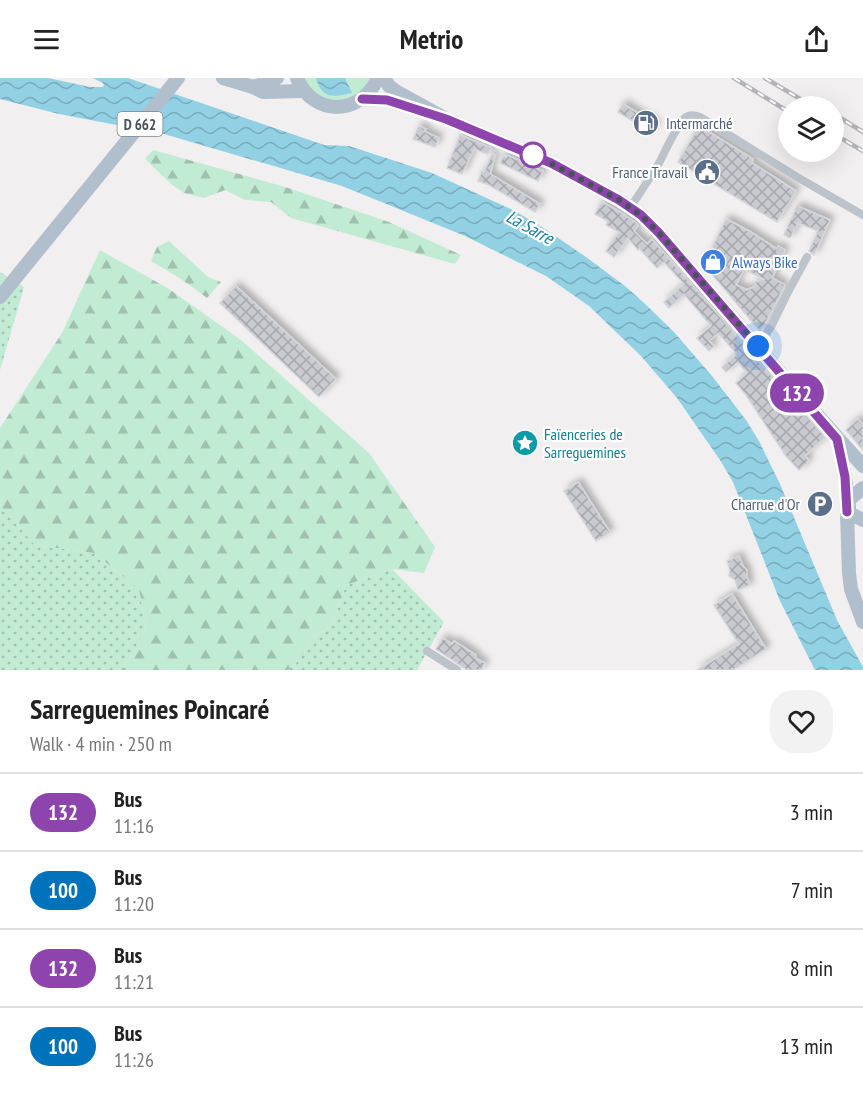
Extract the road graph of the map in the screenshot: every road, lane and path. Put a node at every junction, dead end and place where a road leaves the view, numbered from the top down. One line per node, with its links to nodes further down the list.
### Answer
1 (178, 78): 14 (main road, D 662)
2 (223, 78): 7 (main road)
3 (277, 78): 7 (main road)
4 (297, 78): 8 (main road)
5 (378, 78): 9 (main road)
6 (384, 78): 10 (main road)
7 (253, 87): 8 (main road)
8 (304, 91): 9 (main road)
9 (362, 99): 10 (main road)
10 (446, 119): 11 (main road)
11 (630, 208): 12 (street); 15 (main road)
12 (863, 215)
13 (807, 257): 15 (street)
14 (0, 297)
15 (758, 346): 16 (main road)
16 (837, 439): 17 (main road); 18 (main road)
17 (863, 466)
18 (854, 504): 19 (main road)
19 (863, 622)
20 (426, 651): 21 (street)
21 (457, 670)

